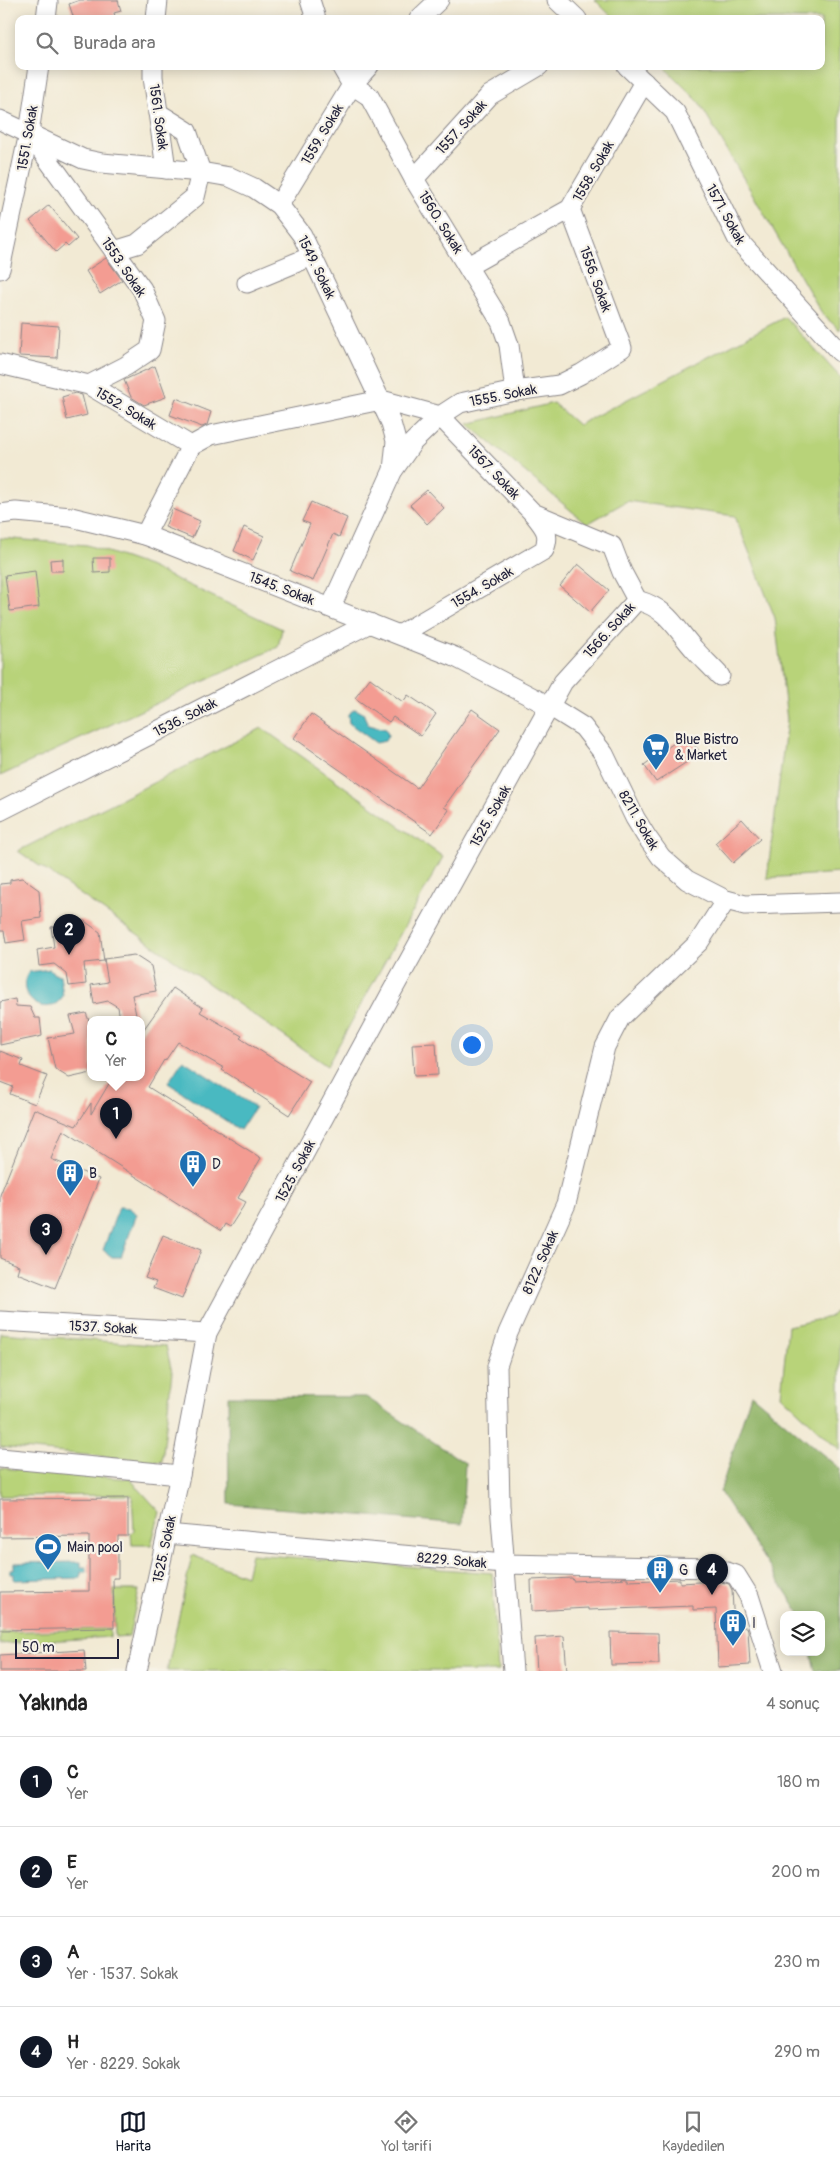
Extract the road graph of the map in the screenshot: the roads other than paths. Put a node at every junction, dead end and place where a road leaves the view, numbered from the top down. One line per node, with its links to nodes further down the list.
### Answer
1 (158, 0): 5 (street)
2 (310, 0): 6 (street)
3 (439, 0): 7 (street)
4 (557, 0): 8 (street)
5 (156, 15)
6 (315, 15)
7 (422, 15)
8 (573, 15)
9 (38, 70): 19 (street, 1551. Sokak)
10 (154, 70): 17 (street, 1561. Sokak)
11 (343, 70): 16 (street, 1560. Sokak)
12 (365, 70): 16 (street, 1559. Sokak)
13 (532, 70): 22 (street, 1557. Sokak)
14 (631, 70): 15 (street, 1571. Sokak)
15 (644, 82): 24 (street, 1558. Sokak); 31 (street, 1571. Sokak)
16 (352, 85): 22 (street, 1560. Sokak); 23 (street, 1559. Sokak)
17 (158, 113): 20 (street, 1561. Sokak); 21 (street)
18 (0, 120): 19 (street, 1549. Sokak)
19 (29, 133): 20 (street, 1549. Sokak); 25 (street, 1553. Sokak); 28 (street, 1551. Sokak)
20 (166, 169): 21 (street, 1549. Sokak)
21 (201, 172): 23 (street, 1549. Sokak); 25 (street)
22 (414, 178): 27 (street, 1560. Sokak)
23 (279, 205): 26 (street, 1549. Sokak)
24 (570, 209): 27 (street, 1558. Sokak); 30 (street, 1556. Sokak)
25 (114, 251): 33 (street, 1553. Sokak)
26 (312, 256): 29 (street); 35 (street, 1549. Sokak)
27 (468, 266): 34 (street, 1560. Sokak)
28 (0, 269)
29 (247, 283)
30 (622, 348): 34 (street, 1555. Sokak)
31 (840, 352)
32 (0, 364): 33 (street, 1552. Sokak)
33 (88, 385): 37 (street, 1552. Sokak)
34 (515, 391): 36 (street, 1555. Sokak)
35 (381, 400): 36 (street); 37 (street); 38 (street, 1549. Sokak)
36 (440, 416): 38 (street, 1555. Sokak); 40 (street, 1567. Sokak)
37 (191, 446): 42 (street)
38 (393, 470): 44 (street, 1549. Sokak)
39 (0, 514): 42 (street, 1545. Sokak)
40 (533, 514): 41 (street, 1567. Sokak); 43 (street, 1566. Sokak)
41 (546, 529): 46 (street, 1554. Sokak)
42 (144, 535): 44 (street, 1545. Sokak)
43 (637, 600): 47 (street); 48 (street, 1566. Sokak)
44 (331, 607): 45 (street, 1545. Sokak)
45 (370, 623): 46 (street, 1545. Sokak); 49 (street, 1536. Sokak)
46 (401, 634): 48 (street, 1545. Sokak)
47 (720, 676)
48 (551, 707): 50 (street, 8211. Sokak); 53 (street, 1525. Sokak)
49 (0, 812)
50 (726, 900): 51 (street, 8211. Sokak); 57 (street, 8122. Sokak)
51 (840, 902)
52 (0, 1321): 53 (street, 1537. Sokak)
53 (207, 1333): 55 (street, 1525. Sokak)
54 (0, 1458): 55 (street)
55 (180, 1474): 56 (street, 1525. Sokak)
56 (167, 1534): 57 (street, 8229. Sokak); 58 (street, 1525. Sokak)
57 (504, 1564): 59 (street, 8122. Sokak); 60 (street, 8229. Sokak)
58 (138, 1671)
59 (513, 1671)
60 (773, 1671)

